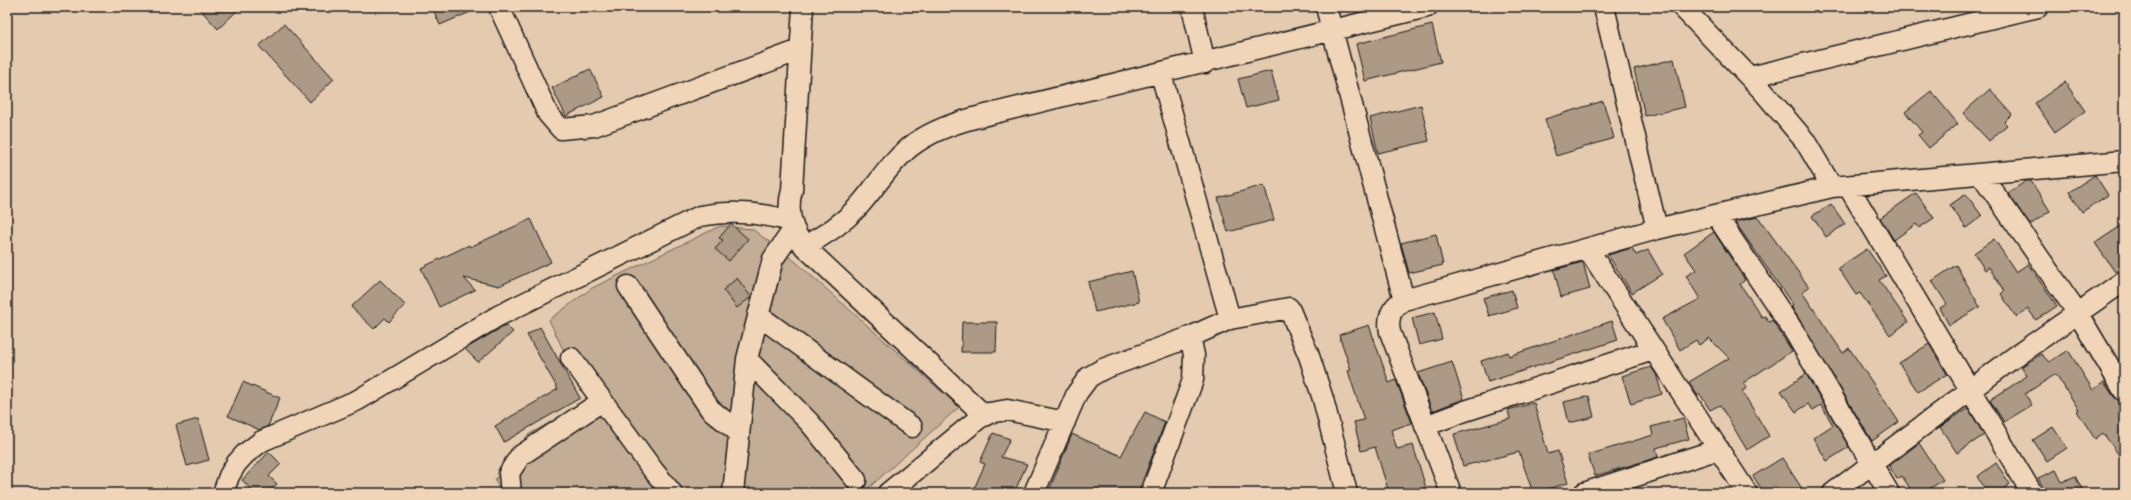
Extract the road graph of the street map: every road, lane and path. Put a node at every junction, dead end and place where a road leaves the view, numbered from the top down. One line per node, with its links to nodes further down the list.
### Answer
1 (499, 7): 10 (street)
2 (802, 7): 10 (street)
3 (1192, 7): 11 (street)
4 (1326, 7): 9 (street)
5 (1427, 7): 9 (street)
6 (1604, 7): 18 (street)
7 (1682, 7): 13 (street)
8 (2038, 7): 13 (street)
9 (1333, 30): 11 (street); 23 (street)
10 (800, 50): 19 (street)
11 (1205, 63): 12 (street)
12 (1162, 74): 19 (street); 26 (street)
13 (1750, 77): 16 (street)
14 (2124, 161): 15 (street)
15 (1981, 174): 16 (street); 24 (street)
16 (1840, 187): 17 (street); 31 (street)
17 (1716, 215): 18 (street); 40 (street)
18 (1658, 229): 20 (street)
19 (796, 232): 25 (street); 34 (street); 43 (street)
20 (1588, 249): 23 (street); 28 (street)
21 (2124, 281): 24 (street)
22 (628, 286): 38 (street)
23 (1404, 300): 36 (street)
24 (2077, 312): 31 (street); 32 (street)
25 (758, 316): 30 (street); 37 (street)
26 (1230, 319): 27 (street); 50 (street)
27 (1190, 337): 35 (street); 49 (street)
28 (1653, 350): 36 (street); 39 (street)
29 (571, 358): 33 (street)
30 (747, 359): 38 (street); 41 (street)
31 (1971, 389): 40 (street); 56 (street)
32 (2124, 391)
33 (602, 401): 44 (street); 45 (street)
34 (985, 416): 35 (street); 42 (street)
35 (1065, 422): 48 (street)
36 (1425, 426): 51 (street)
37 (912, 427)
38 (738, 432): 46 (street)
39 (1719, 450): 52 (street); 53 (street)
40 (1872, 464): 54 (street); 55 (street)
41 (856, 480)
42 (905, 486): 47 (street)
43 (223, 493)
44 (511, 493)
45 (672, 493)
46 (733, 493)
47 (888, 493)
48 (1034, 493)
49 (1151, 493)
50 (1347, 493)
51 (1451, 493)
52 (1584, 493)
53 (1747, 493)
54 (1833, 493)
55 (1889, 493)
56 (2032, 493)

